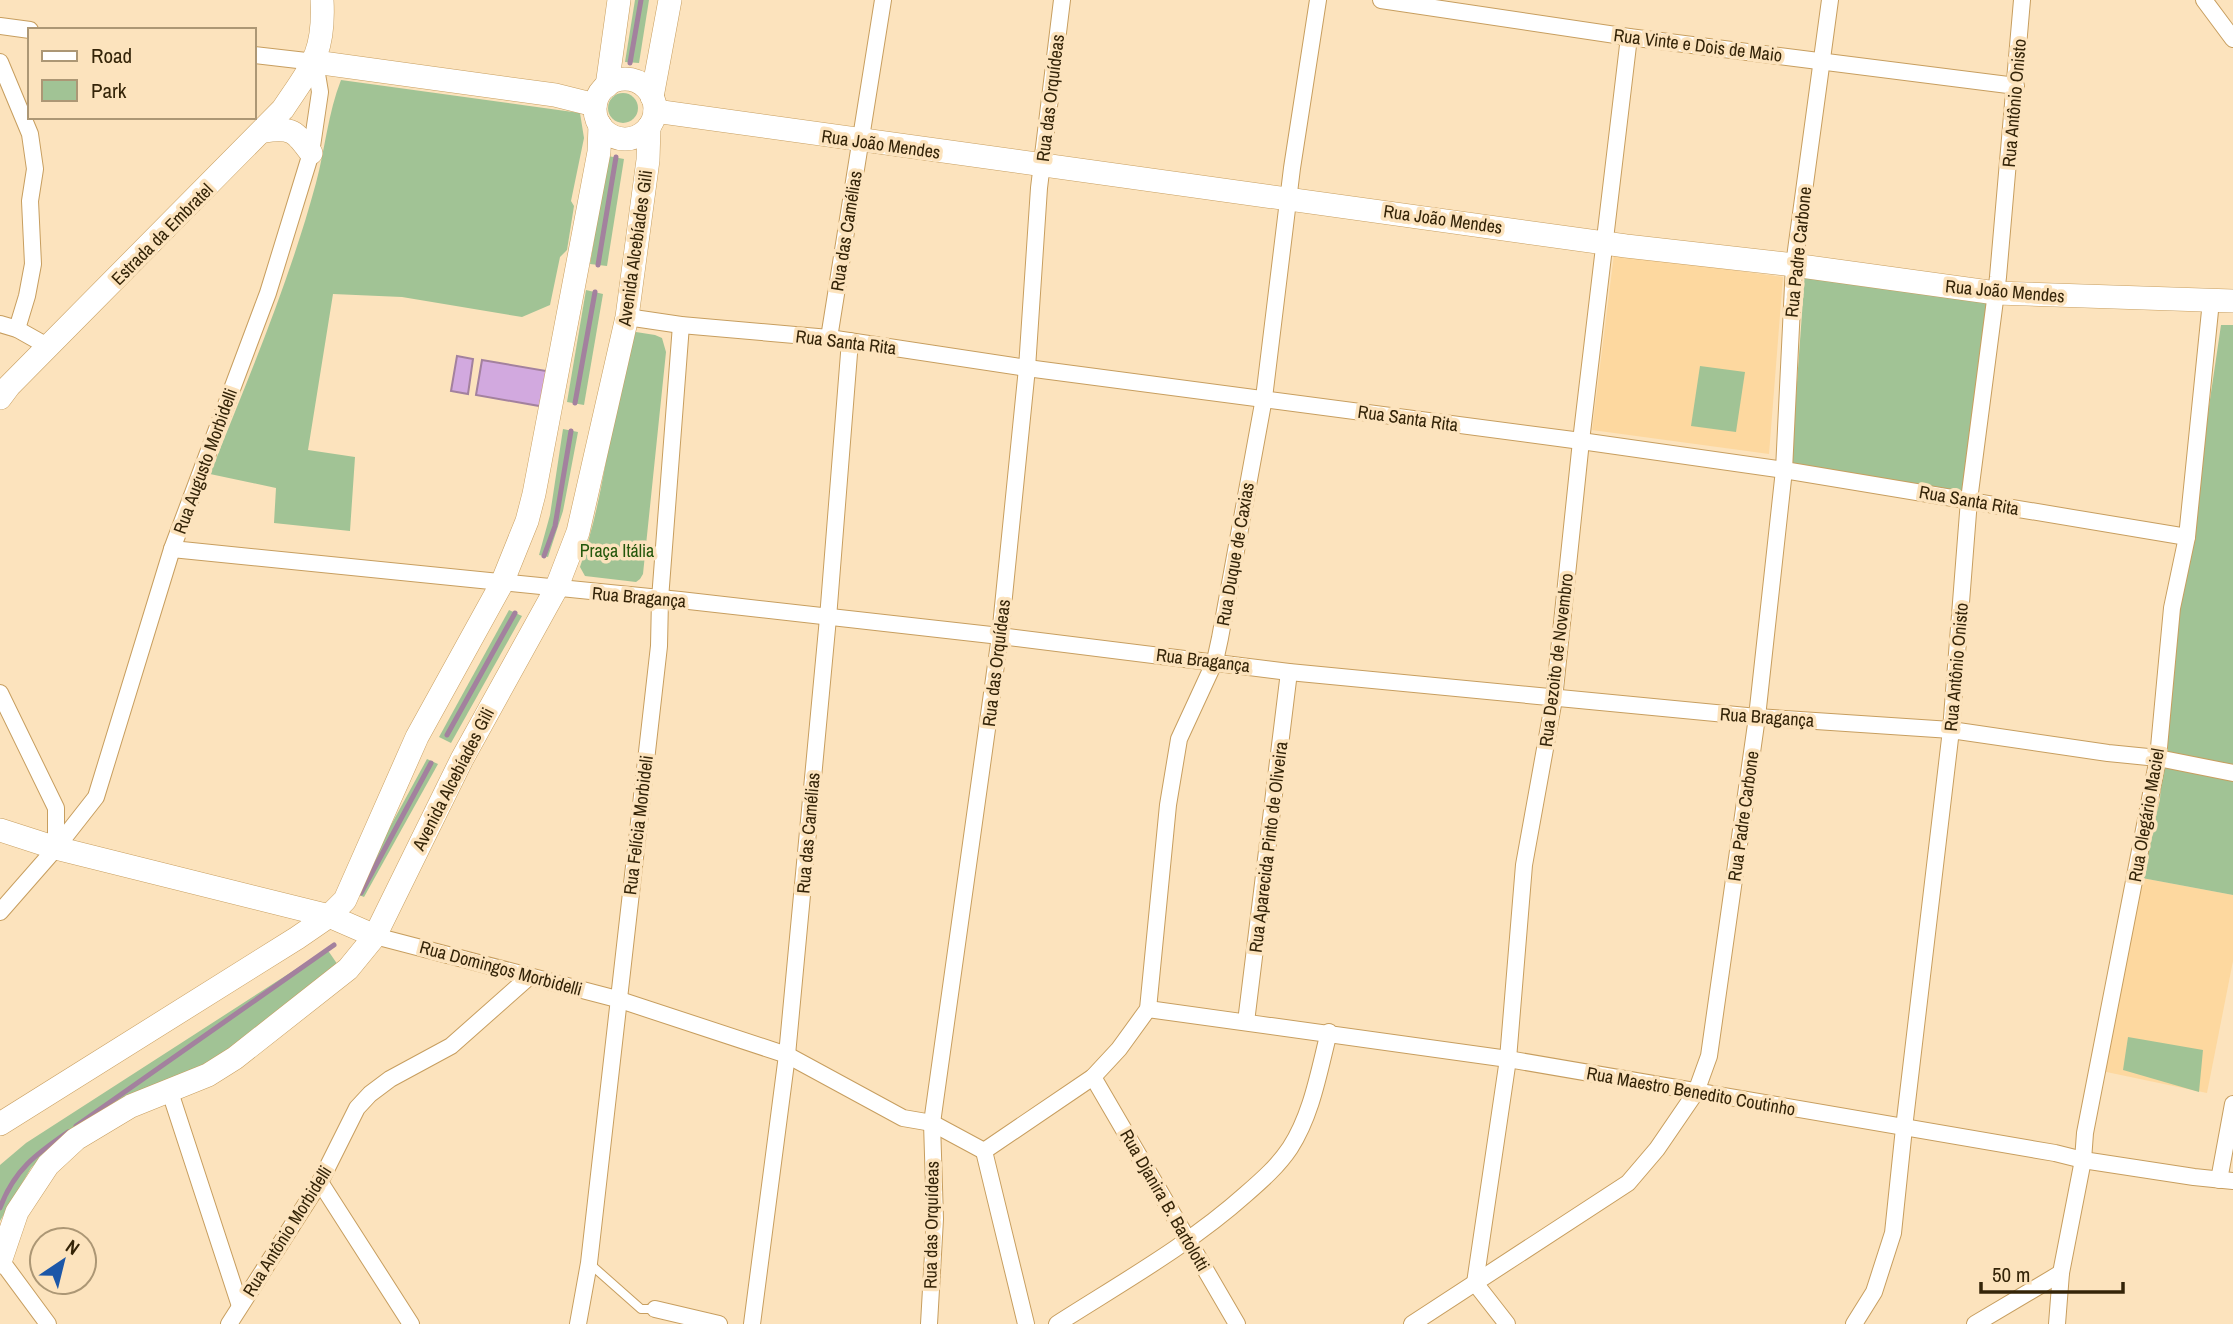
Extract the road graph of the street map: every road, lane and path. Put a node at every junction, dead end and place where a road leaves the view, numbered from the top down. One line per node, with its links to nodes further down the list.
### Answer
1 (322, 0): 18 (street, Estrada da Embratel)
2 (619, 0): 20 (street)
3 (670, 0): 21 (street, Avenida Alcebíades Gili)
4 (883, 0): 23 (street, Rua das Camélias)
5 (1062, 0): 25 (street, Rua das Orquídeas)
6 (1318, 0): 26 (street, Rua Duque de Caxias)
7 (1381, 0): 13 (street, Rua Vinte e Dois de Maio)
8 (1830, 0): 16 (street, Rua Padre Carbone)
9 (2022, 0): 19 (street, Rua Antônio Onisto)
10 (2204, 0): 14 (street)
11 (0, 26): 12 (street)
12 (28, 30)
13 (1629, 37): 16 (street, Rua Vinte e Dois de Maio); 27 (street, Rua Dezoito de Novembro)
14 (2233, 39)
15 (256, 55): 18 (street)
16 (1822, 61): 19 (street, Rua Vinte e Dois de Maio); 28 (street, Rua Padre Carbone)
17 (0, 62): 34 (street)
18 (315, 62): 20 (street); 22 (street, Estrada da Embratel); 24 (street, Rua Augusto Morbidelli)
19 (2016, 86): 29 (street, Rua Antônio Onisto)
20 (601, 105): 21 (street); 21 (street); 46 (street)
21 (652, 112): 23 (street, Rua João Mendes); 31 (street, Avenida Alcebíades Gili)
22 (264, 131): 24 (street); 37 (street, Estrada da Embratel)
23 (861, 140): 25 (street, Rua João Mendes); 35 (street, Rua das Camélias)
24 (311, 153): 45 (street, Rua Augusto Morbidelli)
25 (1042, 166): 26 (street, Rua João Mendes); 38 (street, Rua das Orquídeas)
26 (1289, 197): 27 (street, Rua João Mendes); 40 (street, Rua Duque de Caxias)
27 (1604, 242): 28 (street, Rua João Mendes); 41 (street, Rua Dezoito de Novembro)
28 (1794, 265): 29 (street, Rua João Mendes); 42 (street, Rua Padre Carbone)
29 (1996, 293): 30 (street, Rua João Mendes); 43 (street, Rua Antônio Onisto)
30 (2222, 301): 44 (street, Rua Olegário Maciel)
31 (627, 317): 33 (street, Rua Santa Rita); 47 (street, Avenida Alcebíades Gili)
32 (0, 324): 34 (street)
33 (681, 325): 35 (street, Rua Santa Rita); 48 (street, Rua Felícia Morbideli)
34 (17, 329): 37 (street)
35 (829, 338): 36 (street, Rua Santa Rita)
36 (850, 341): 38 (street, Rua Santa Rita); 49 (street, Rua das Camélias)
37 (49, 347): 39 (street, Estrada da Embratel)
38 (1027, 368): 40 (street, Rua Santa Rita); 50 (street, Rua das Orquídeas)
39 (3, 391)
40 (1264, 398): 41 (street, Rua Santa Rita); 51 (street, Rua Duque de Caxias)
41 (1581, 441): 42 (street, Rua Santa Rita); 54 (street, Rua Dezoito de Novembro)
42 (1784, 470): 43 (street, Rua Santa Rita); 55 (street, Rua Padre Carbone)
43 (1969, 500): 44 (street, Rua Santa Rita); 56 (street, Rua Antônio Onisto)
44 (2187, 537): 57 (street, Rua Olegário Maciel)
45 (172, 549): 46 (street, Rua Bragança); 60 (street, Rua Augusto Morbidelli)
46 (502, 583): 47 (street, Rua Bragança); 62 (street)
47 (555, 589): 48 (street, Rua Bragança); 63 (street, Avenida Alcebíades Gili)
48 (660, 598): 49 (street, Rua Bragança); 65 (street, Rua Felícia Morbideli)
49 (828, 618): 50 (street, Rua Bragança); 69 (street, Rua das Camélias)
50 (1000, 636): 51 (street, Rua Bragança); 76 (street, Rua das Orquídeas)
51 (1215, 661): 52 (street, Rua Bragança); 66 (street, Rua Duque de Caxias)
52 (1289, 672): 54 (street, Rua Bragança); 67 (street, Rua Aparecida Pinto de Oliveira)
53 (0, 693): 60 (street)
54 (1554, 699): 55 (street, Rua Bragança); 70 (street, Rua Dezoito de Novembro)
55 (1757, 717): 56 (street, Rua Bragança); 73 (street, Rua Padre Carbone)
56 (1951, 730): 57 (street, Rua Bragança); 77 (street, Rua Antônio Onisto)
57 (2158, 758): 58 (street, Rua Bragança); 79 (street, Rua Olegário Maciel)
58 (2233, 773)
59 (0, 830): 60 (street, Rua Domingos Morbidelli)
60 (57, 848): 61 (street, Rua Augusto Morbidelli); 62 (street, Rua Domingos Morbidelli)
61 (0, 912)
62 (329, 916): 63 (street, Rua Domingos Morbidelli); 75 (street)
63 (375, 936): 64 (street, Rua Domingos Morbidelli); 72 (street, Avenida Alcebíades Gili)
64 (530, 976): 65 (street, Rua Domingos Morbidelli); 81 (street, Rua Antônio Morbidelli)
65 (617, 999): 69 (street, Rua Domingos Morbidelli); 84 (street, Rua Felícia Morbideli)
66 (1148, 1009): 67 (street, Rua Maestro Benedito Coutinho); 71 (street)
67 (1247, 1022): 68 (street, Rua Maestro Benedito Coutinho)
68 (1328, 1032): 70 (street, Rua Maestro Benedito Coutinho); 82 (street)
69 (787, 1055): 76 (street, Rua Domingos Morbidelli); 94 (street, Rua das Camélias)
70 (1508, 1059): 73 (street, Rua Maestro Benedito Coutinho); 86 (street, Rua Dezoito de Novembro)
71 (1093, 1077): 78 (street); 82 (street, Rua Djanira B. Bartolotti)
72 (170, 1092): 83 (street, Avenida Alcebíades Gili); 87 (street)
73 (1696, 1092): 77 (street, Rua Maestro Benedito Coutinho); 86 (street, Rua Padre Carbone)
74 (2233, 1104): 80 (street)
75 (2, 1121)
76 (932, 1123): 78 (street, Rua Domingos Morbidelli); 95 (street, Rua das Orquídeas)
77 (1903, 1128): 79 (street, Rua Maestro Benedito Coutinho); 101 (street, Rua Antônio Onisto)
78 (984, 1152): 96 (street)
79 (2083, 1160): 80 (street, Rua Maestro Benedito Coutinho); 85 (street, Rua Olegário Maciel)
80 (2226, 1180)
81 (320, 1182): 87 (street, Rua Antônio Morbidelli); 91 (street)
82 (1189, 1240): 97 (street); 98 (street, Rua Djanira B. Bartolotti)
83 (0, 1261): 89 (street)
84 (589, 1263): 88 (lane); 92 (street, Rua Felícia Morbideli)
85 (2061, 1273): 102 (street); 103 (street, Rua Olegário Maciel)
86 (1475, 1283): 99 (street, Rua Padre Carbone); 100 (street)
87 (240, 1306): 90 (street, Rua Antônio Morbidelli)
88 (655, 1309): 93 (street)
89 (48, 1324)
90 (229, 1324)
91 (411, 1324)
92 (578, 1324)
93 (719, 1324)
94 (752, 1324)
95 (929, 1324)
96 (1026, 1324)
97 (1057, 1324)
98 (1237, 1324)
99 (1412, 1324)
100 (1507, 1324)
101 (1854, 1324)
102 (1975, 1324)
103 (2057, 1324)

